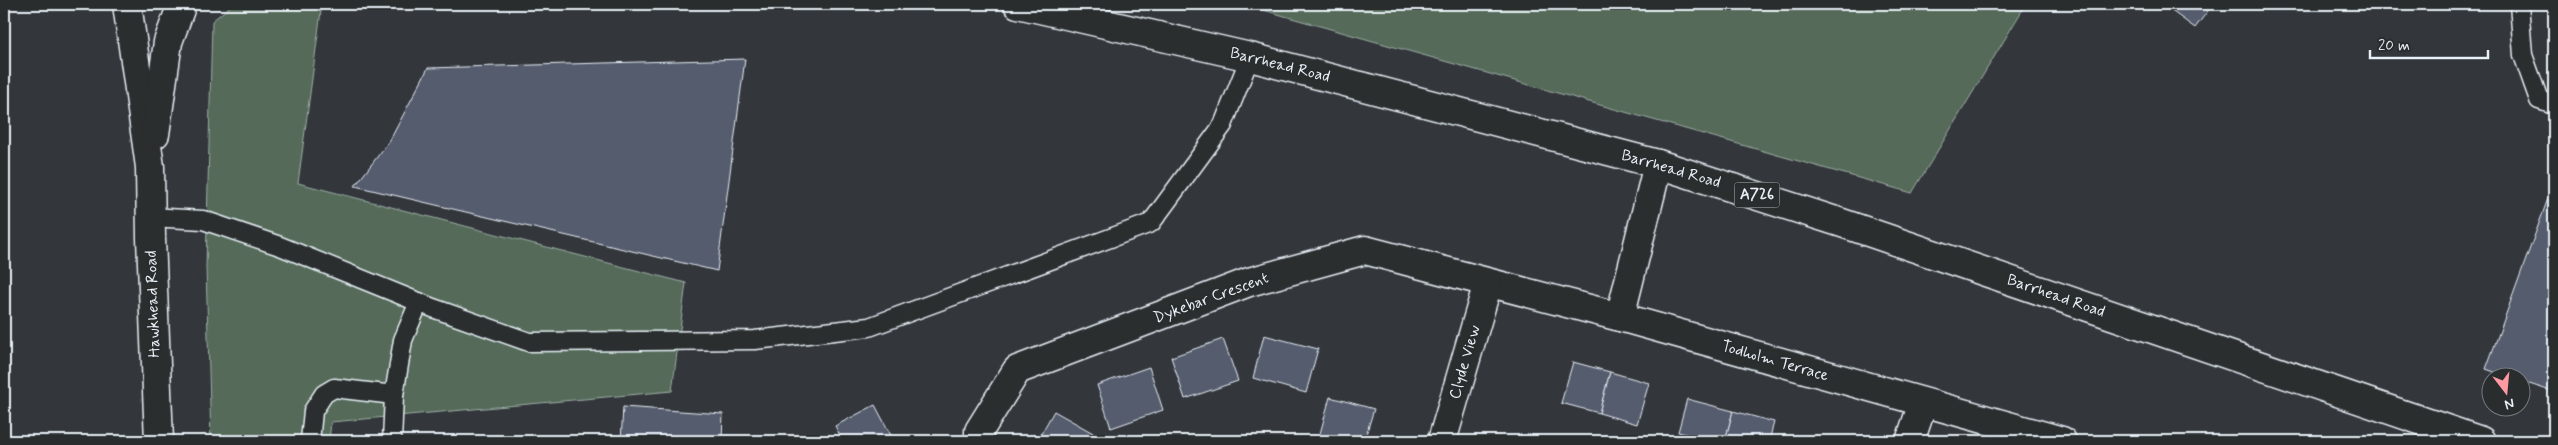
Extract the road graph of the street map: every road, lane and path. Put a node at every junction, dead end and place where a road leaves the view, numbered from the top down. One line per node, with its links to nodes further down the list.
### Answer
1 (127, 4): 8 (street, Hawkhead Road)
2 (182, 4): 8 (street, Hawkhead Road)
3 (1018, 4): 5 (street, Barrhead Road / A726)
4 (2519, 4): 6 (lane)
5 (1250, 57): 7 (street, Barrhead Road / A726); 11 (lane)
6 (2554, 105)
7 (1658, 164): 12 (street); 22 (street, Barrhead Road / A726)
8 (150, 167): 9 (street, Hawkhead Road)
9 (150, 217): 11 (lane); 15 (street, Hawkhead Road)
10 (1488, 283): 12 (street, Todholm Terrace); 18 (street, Dykebar Crescent); 19 (street, Clyde View)
11 (419, 302): 13 (lane)
12 (1620, 317): 14 (street, Todholm Terrace)
13 (394, 395): 16 (lane); 17 (lane)
14 (1923, 403): 20 (street); 21 (street, Todholm Terrace)
15 (159, 441)
16 (310, 441)
17 (392, 441)
18 (979, 441)
19 (1442, 441)
20 (1910, 441)
21 (2062, 441)
22 (2481, 441)

